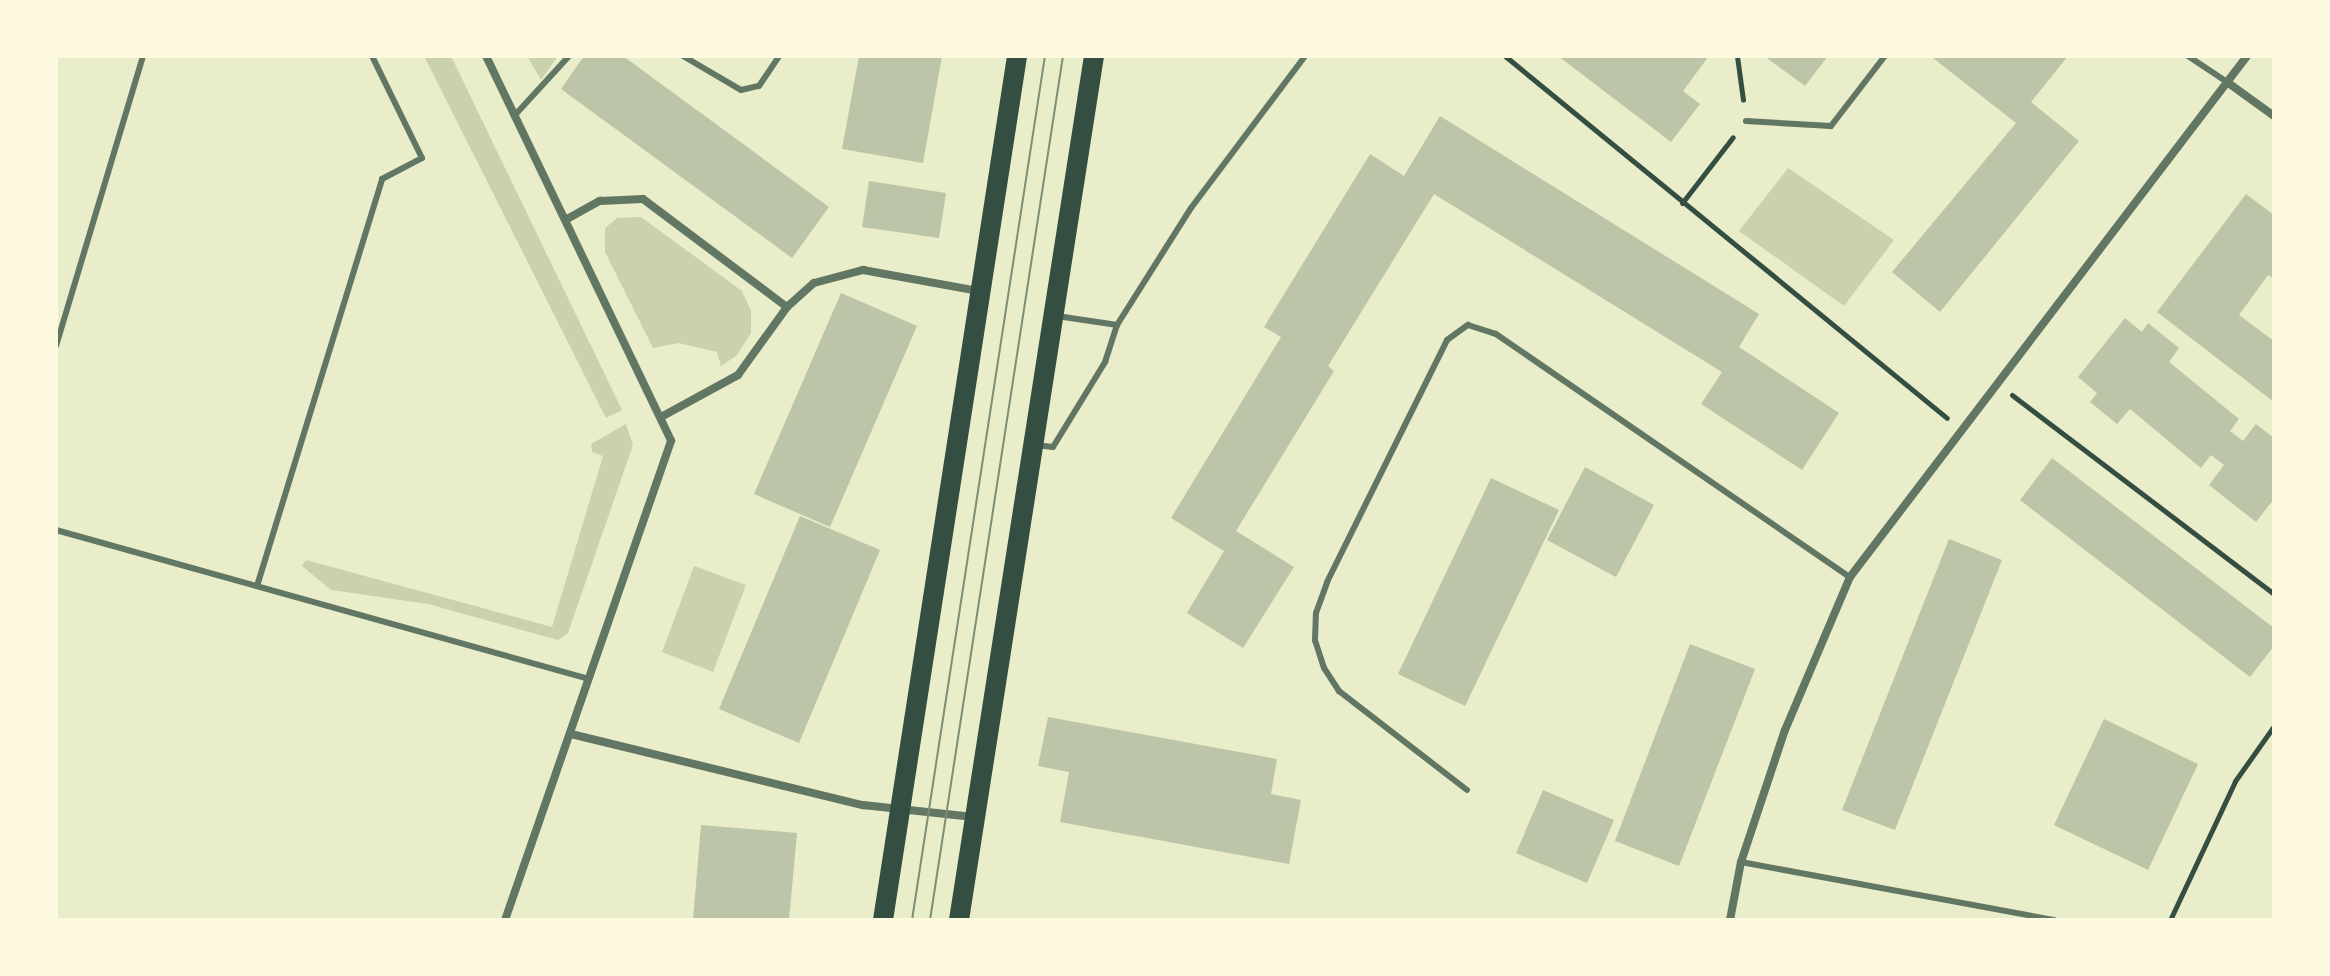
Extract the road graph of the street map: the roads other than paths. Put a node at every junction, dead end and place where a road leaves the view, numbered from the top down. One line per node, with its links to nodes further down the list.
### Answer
1 (143, 56): 22 (lane)
2 (372, 56): 27 (lane)
3 (486, 56): 14 (street)
4 (569, 56): 14 (lane)
5 (683, 56): 6 (lane)
6 (779, 56)
7 (1017, 56): 18 (main road)
8 (1094, 56): 20 (main road)
9 (1305, 56): 21 (lane)
10 (1885, 56): 16 (lane)
11 (2188, 56): 13 (lane)
12 (2247, 56): 13 (street)
13 (2227, 82): 15 (street); 26 (street)
14 (515, 115): 17 (street)
15 (2274, 116)
16 (1746, 121)
17 (567, 219): 19 (street); 23 (street)
18 (979, 291): 19 (street); 31 (main road)
19 (787, 307): 23 (street)
20 (1053, 316): 21 (lane); 24 (main road)
21 (1117, 325): 24 (lane)
22 (56, 346)
23 (661, 417): 28 (street)
24 (1035, 445): 32 (main road)
25 (56, 530): 27 (lane)
26 (1850, 577): 30 (lane); 33 (street)
27 (257, 586): 28 (lane)
28 (589, 679): 29 (street)
29 (571, 734): 31 (street); 34 (street)
30 (1467, 790)
31 (901, 809): 32 (street); 35 (main road)
32 (976, 818): 36 (main road)
33 (1741, 862): 37 (street); 38 (lane)
34 (505, 920)
35 (883, 920)
36 (959, 920)
37 (1730, 920)
38 (2055, 920)

